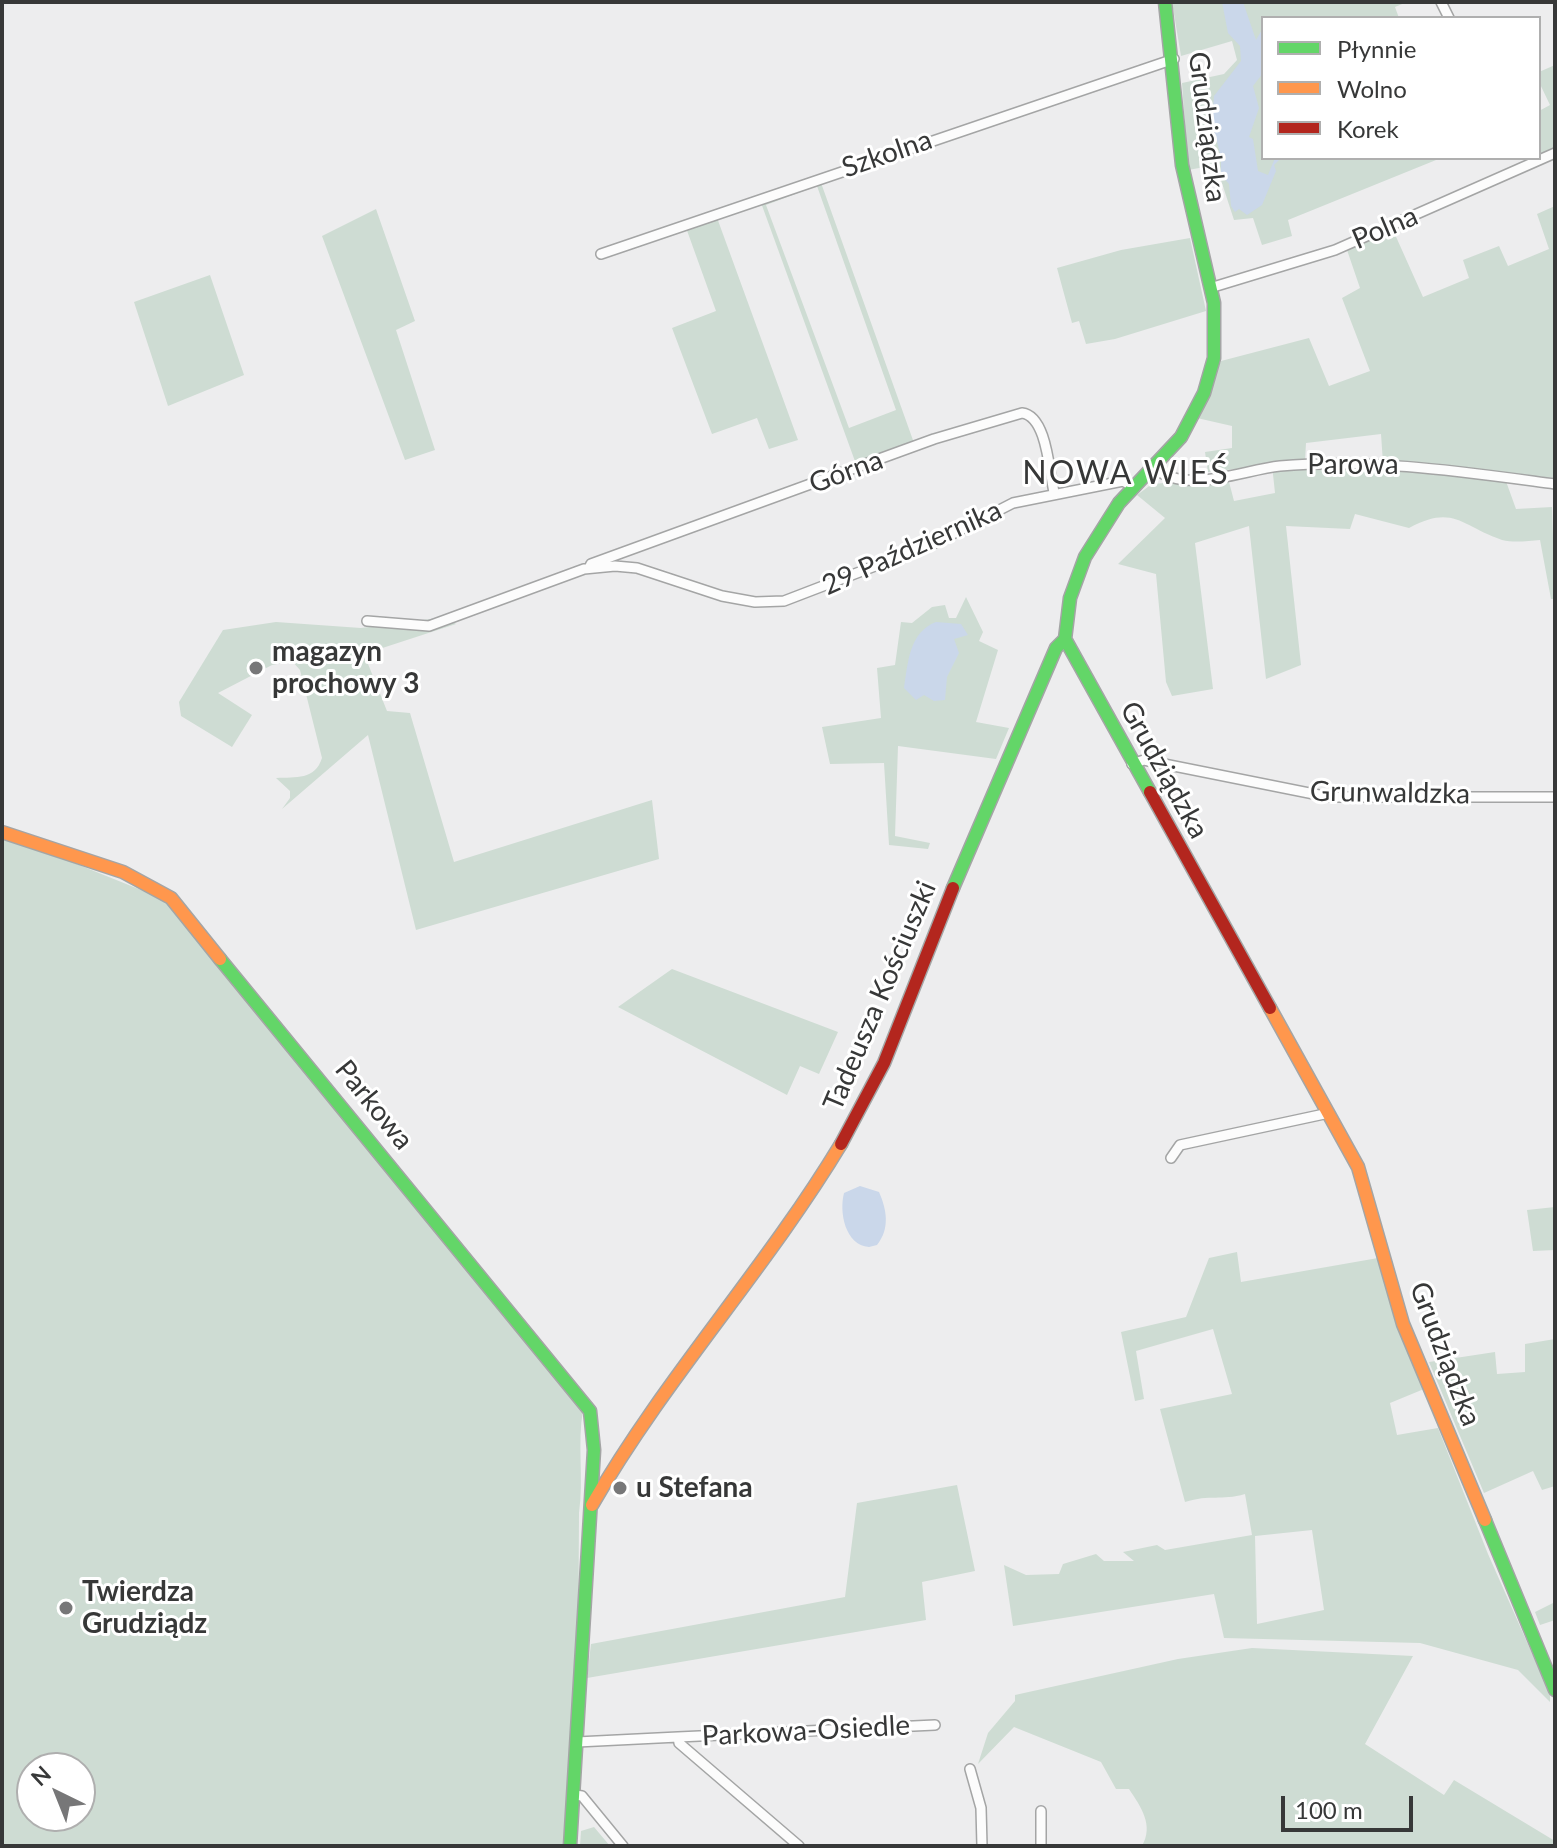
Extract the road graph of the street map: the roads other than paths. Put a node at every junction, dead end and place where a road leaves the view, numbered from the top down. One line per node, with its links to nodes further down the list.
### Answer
1 (1165, 2): 2 (street, Grudziądzka)
2 (1174, 59): 4 (street, Szkolna); 5 (street, Grudziądzka)
3 (1522, 162): 5 (street, Polna)
4 (601, 254)
5 (1210, 288): 6 (street, Grudziądzka)
6 (1154, 468): 7 (street, Parowa); 8 (street, Grudziądzka)
7 (1555, 484)
8 (1134, 487): 9 (street, 29 Października); 12 (street, Grudziądzka)
9 (1054, 492): 10 (street, 29 Października); 10 (street, Górna)
10 (589, 568): 11 (street, 29 Października)
11 (367, 621)
12 (1065, 639): 13 (street, Grudziądzka); 18 (street, Tadeusza Kościuszki)
13 (1132, 764): 14 (street, Grunwaldzka); 16 (street, Grudziądzka)
14 (1555, 797)
15 (2, 832): 18 (street, Parkowa)
16 (1329, 1113): 17 (street); 19 (street, Grudziądzka)
17 (1171, 1158)
18 (590, 1509): 22 (street, Parkowa)
19 (1555, 1690)
20 (935, 1725): 21 (street, Parkowa-Osiedle)
21 (678, 1737): 22 (street, Parkowa-Osiedle); 28 (street, Parkowa-Osiedle)
22 (577, 1742): 24 (street, Parkowa)
23 (970, 1769): 29 (street)
24 (575, 1795): 26 (street, Parkowa); 27 (street)
25 (1041, 1811): 30 (street)
26 (570, 1846)
27 (623, 1846)
28 (799, 1846)
29 (982, 1846)
30 (1041, 1846)

